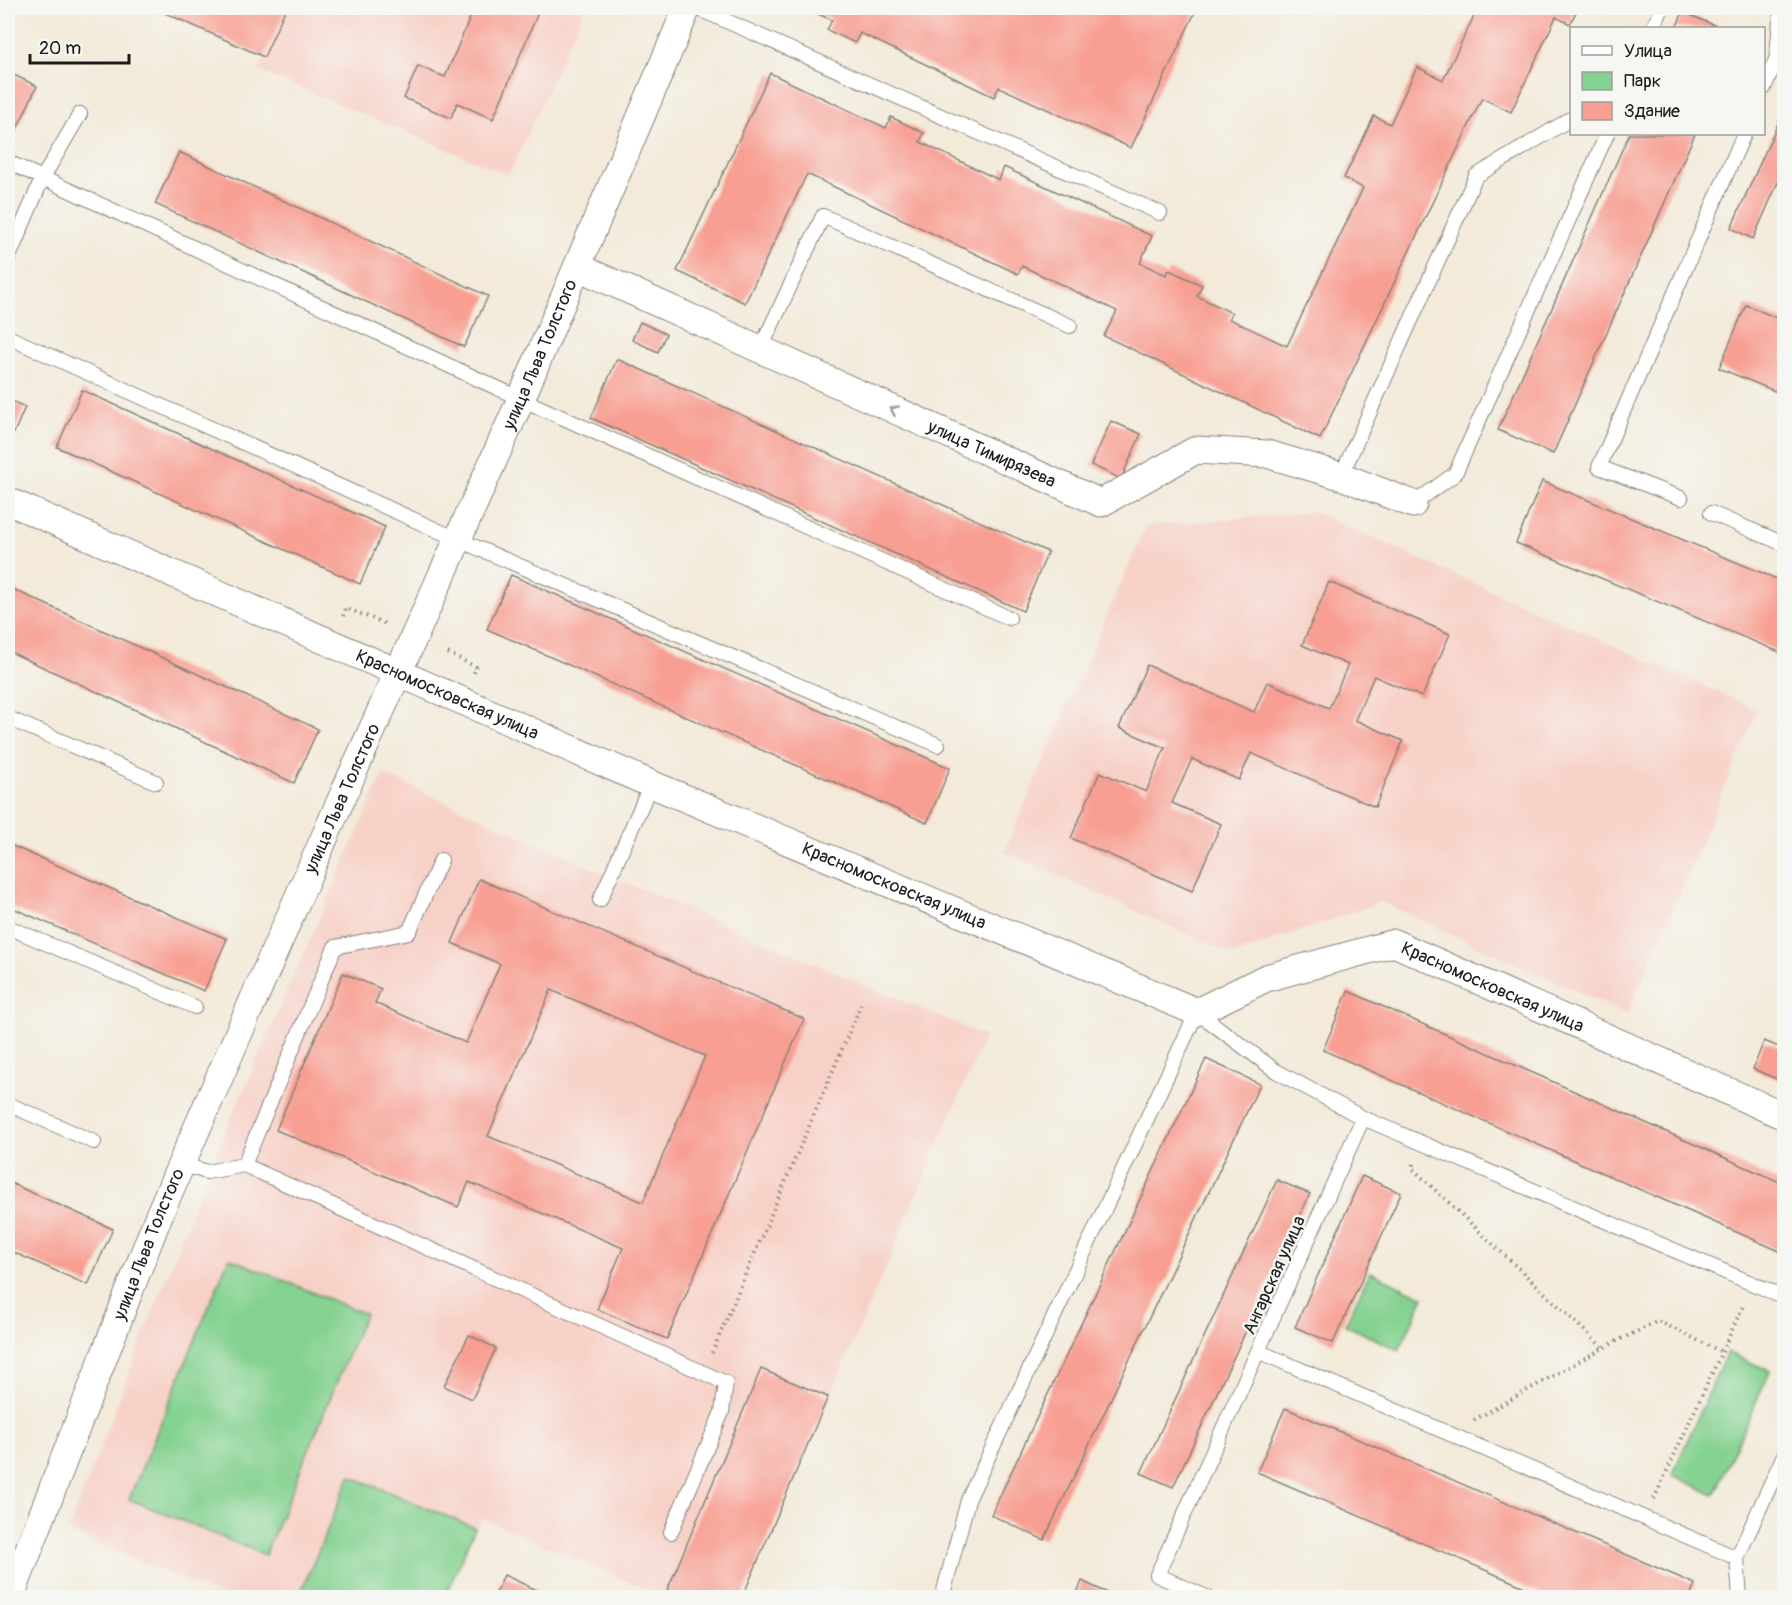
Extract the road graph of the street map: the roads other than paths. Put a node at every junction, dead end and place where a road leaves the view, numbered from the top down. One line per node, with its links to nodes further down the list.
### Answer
1 (687, 8): 15 (street, улица Льва Толстого)
2 (697, 8): 13 (lane)
3 (1662, 8): 5 (lane)
4 (1781, 8): 6 (lane)
5 (1653, 27)
6 (1765, 86)
7 (80, 114): 12 (lane)
8 (1570, 119): 20 (lane)
9 (1607, 135): 23 (lane)
10 (1744, 135): 21 (lane)
11 (8, 162): 12 (lane)
12 (42, 179): 14 (lane); 19 (lane)
13 (1160, 213)
14 (8, 259)
15 (578, 267): 18 (street, улица Тимирязева); 19 (street, улица Льва Толстого)
16 (1070, 326): 18 (lane)
17 (8, 337): 25 (lane)
18 (760, 350): 20 (street, улица Тимирязева, one-way to 18)
19 (521, 399): 25 (street, улица Льва Толстого); 27 (lane)
20 (1341, 476): 23 (street, улица Тимирязева)
21 (1682, 498)
22 (8, 501): 28 (street, Красномосковская улица)
23 (1413, 504)
24 (1711, 513): 26 (lane)
25 (459, 540): 28 (street, улица Льва Толстого); 30 (lane)
26 (1785, 544)
27 (1009, 618)
28 (398, 674): 32 (street, Красномосковская улица); 42 (street, улица Льва Толстого)
29 (8, 718): 31 (lane)
30 (938, 745)
31 (156, 782)
32 (651, 784): 34 (lane); 37 (street, Красномосковская улица)
33 (441, 860): 43 (lane)
34 (600, 900)
35 (8, 927): 36 (lane)
36 (195, 1007)
37 (1197, 1012): 39 (street, Красномосковская улица); 40 (lane); 50 (lane)
38 (8, 1104): 41 (lane)
39 (1785, 1116)
40 (1363, 1118): 44 (lane); 45 (lane, Ангарская улица)
41 (94, 1142)
42 (181, 1164): 43 (lane); 49 (street, улица Льва Толстого)
43 (244, 1165): 47 (lane)
44 (1785, 1297)
45 (1260, 1352): 48 (lane); 51 (lane, Ангарская улица)
46 (1785, 1455): 48 (lane)
47 (671, 1532)
48 (1737, 1558): 52 (lane)
49 (10, 1598)
50 (942, 1598)
51 (1208, 1598)
52 (1740, 1598)

